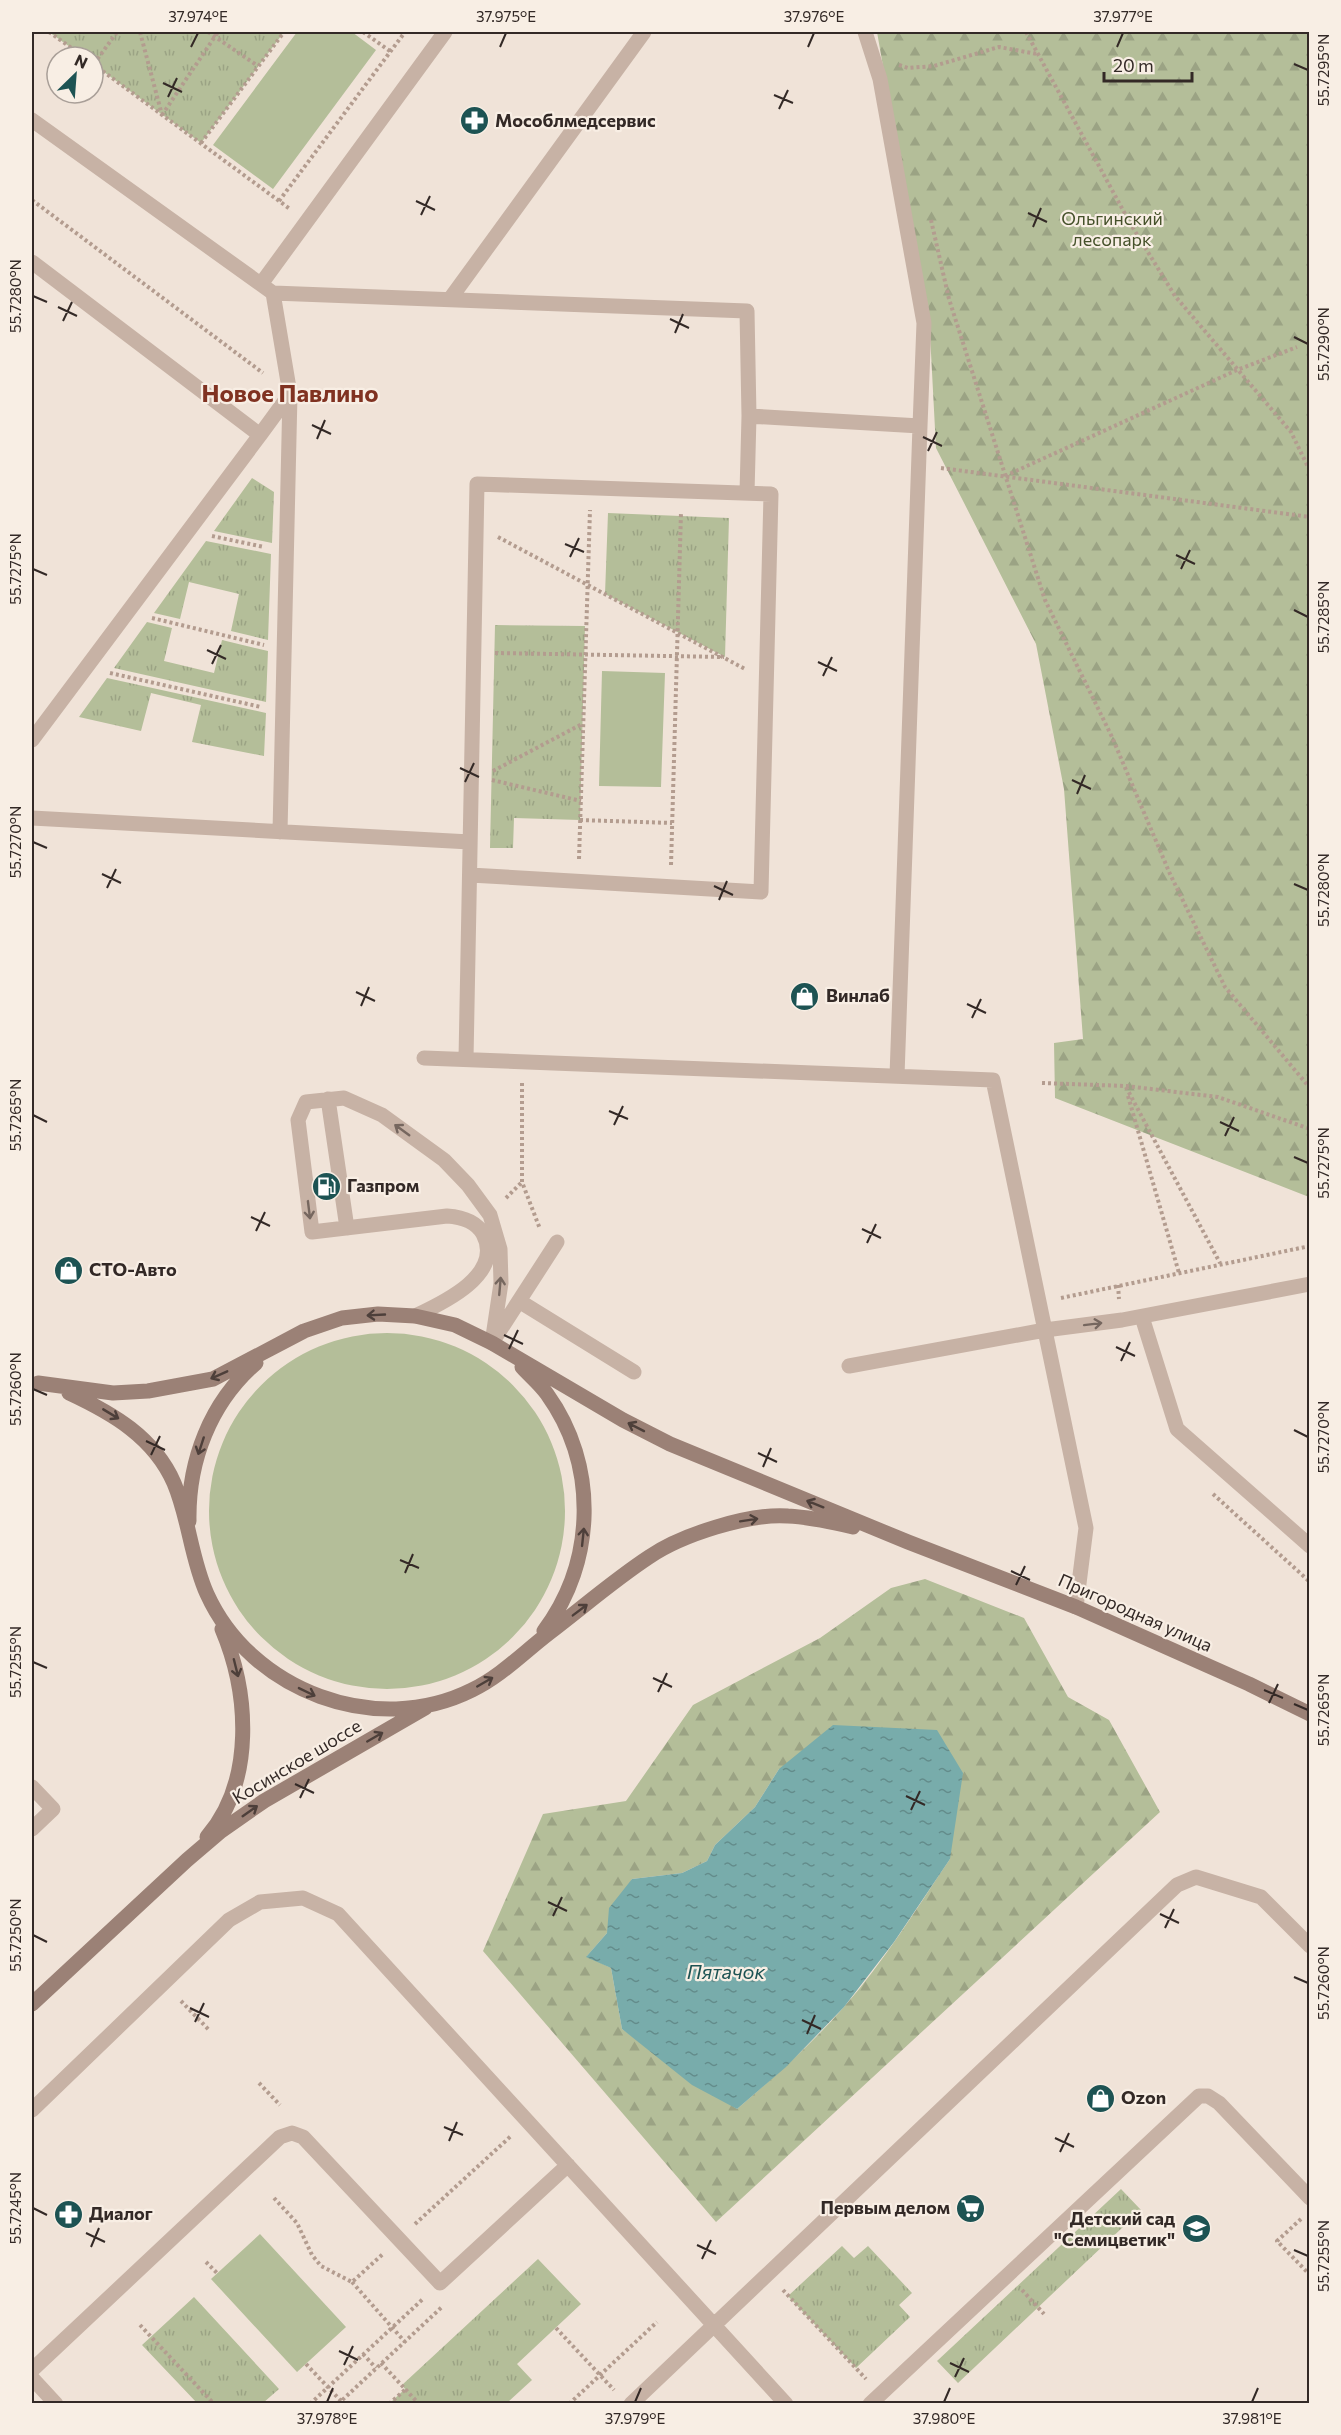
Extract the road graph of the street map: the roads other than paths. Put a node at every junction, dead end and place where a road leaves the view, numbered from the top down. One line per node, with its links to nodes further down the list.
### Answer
1 (445, 32): 6 (street)
2 (644, 32): 7 (street)
3 (865, 32): 10 (street)
4 (32, 120): 6 (street)
5 (32, 262): 11 (street)
6 (267, 289): 7 (street); 8 (street)
7 (450, 299): 9 (street)
8 (290, 394): 11 (street); 15 (street)
9 (749, 416): 10 (street); 12 (street)
10 (920, 426): 20 (street)
11 (260, 435): 13 (street)
12 (747, 493): 16 (street); 17 (street)
13 (32, 740)
14 (32, 818): 15 (street)
15 (280, 832): 16 (street)
16 (470, 842): 17 (street)
17 (470, 875): 19 (street)
18 (424, 1058): 19 (street)
19 (466, 1059): 20 (street)
20 (897, 1076): 28 (street)
21 (328, 1099): 22 (street); 22 (street, one-way to 22); 29 (street, one-way to 21)
22 (347, 1228): 26 (street)
23 (553, 1249): 25 (street)
24 (1310, 1284): 27 (street)
25 (519, 1301): 29 (street); 32 (street)
26 (415, 1316): 29 (main road); 30 (main road, one-way to 30)
27 (1142, 1317): 28 (street, one-way to 27); 35 (street)
28 (1045, 1330): 31 (street); 38 (street)
29 (492, 1343): 34 (main road, one-way to 29); 39 (main road, one-way to 29)
30 (272, 1350): 33 (main road, one-way to 33); 36 (main road, one-way to 36)
31 (849, 1366)
32 (634, 1372)
33 (35, 1382): 36 (main road, one-way to 36)
34 (908, 1542): 38 (main road, Пригородная улица); 39 (main road, one-way to 34)
35 (1310, 1546)
36 (194, 1557): 37 (main road)
37 (207, 1594): 40 (main road, one-way to 40); 44 (main road, Косинское шоссе, one-way to 44)
38 (1076, 1607): 41 (main road, Пригородная улица)
39 (533, 1645): 40 (main road, one-way to 39)
40 (431, 1704): 44 (main road, Косинское шоссе, one-way to 40)
41 (1310, 1714)
42 (32, 1787): 43 (street)
43 (32, 1829)
44 (187, 1860): 46 (main road, Косинское шоссе)
45 (1310, 1946): 50 (street)
46 (32, 2004)
47 (32, 2110): 48 (street)
48 (568, 2165): 50 (street); 51 (street)
49 (1310, 2198): 53 (street)
50 (714, 2325): 54 (street); 56 (street)
51 (32, 2370)
52 (32, 2378): 55 (street)
53 (875, 2399)
54 (626, 2400)
55 (56, 2403)
56 (786, 2403)

